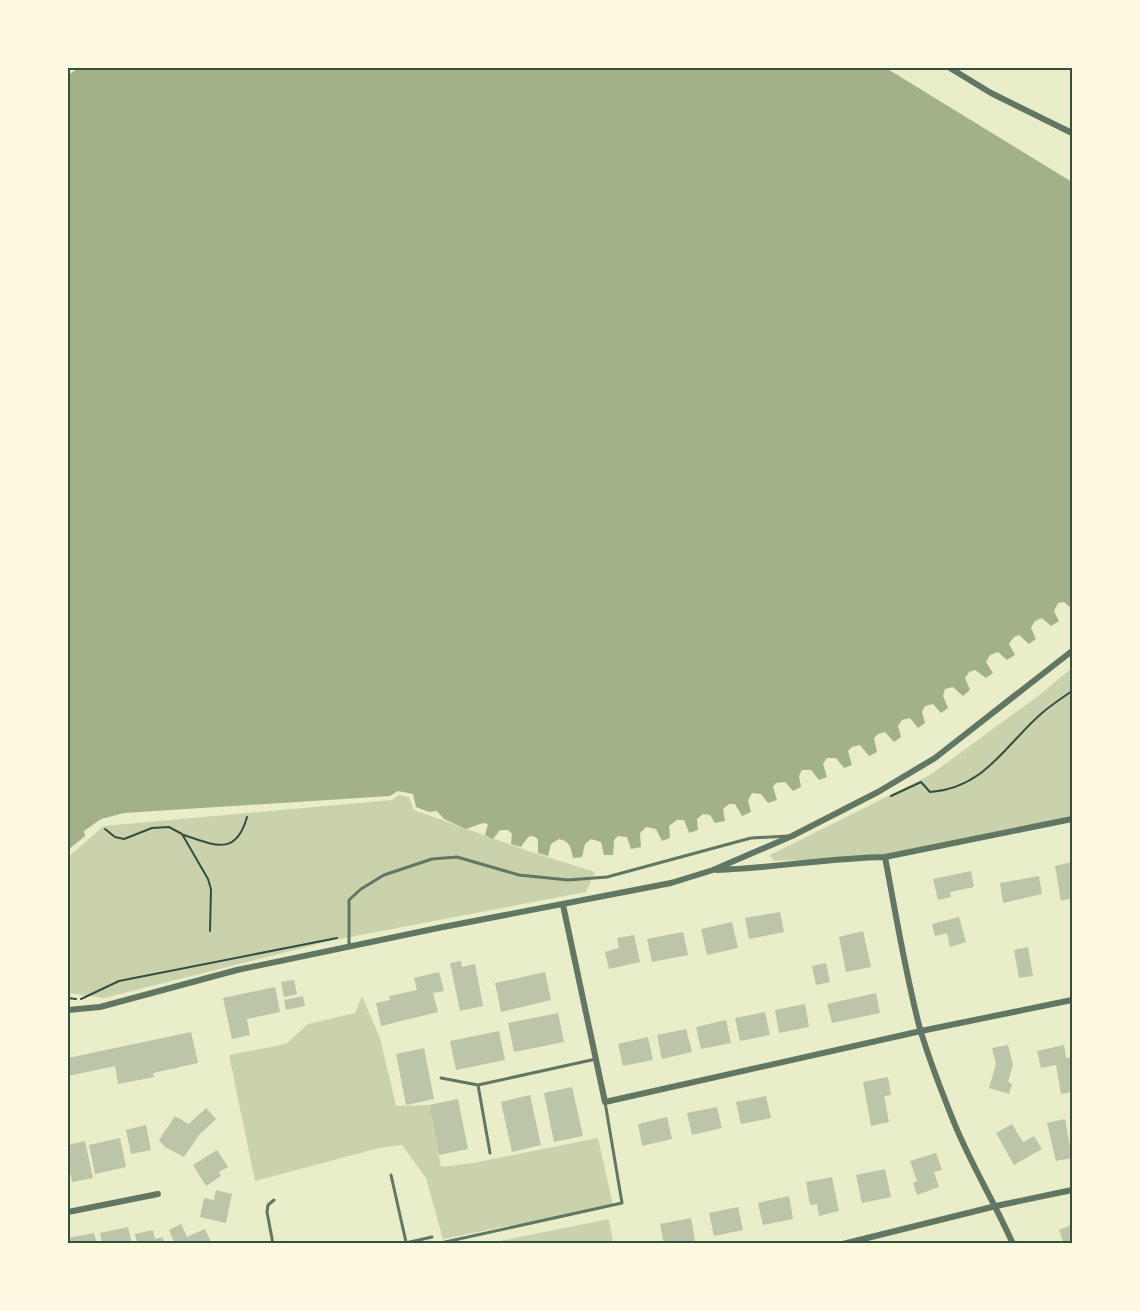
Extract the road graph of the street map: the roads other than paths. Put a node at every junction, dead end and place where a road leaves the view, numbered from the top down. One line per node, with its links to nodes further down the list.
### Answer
1 (950, 68): 2 (street)
2 (1072, 133)
3 (1072, 651): 5 (street)
4 (1072, 819): 6 (street)
5 (792, 836): 7 (street); 9 (lane)
6 (885, 857): 7 (street); 12 (street)
7 (713, 870): 8 (street)
8 (563, 905): 9 (street); 13 (street)
9 (349, 946): 11 (street)
10 (1072, 1000): 12 (street)
11 (68, 1010)
12 (921, 1031): 16 (street); 22 (street)
13 (596, 1059): 15 (lane); 16 (street)
14 (441, 1078): 15 (lane)
15 (478, 1085): 17 (lane)
16 (605, 1102): 28 (lane)
17 (490, 1153)
18 (392, 1175): 25 (lane)
19 (1072, 1190): 22 (street)
20 (158, 1194): 23 (street)
21 (274, 1200): 26 (lane)
22 (996, 1206): 29 (street); 30 (street)
23 (68, 1212)
24 (432, 1237): 25 (lane)
25 (406, 1242): 27 (lane)
26 (273, 1244)
27 (401, 1244)
28 (436, 1244)
29 (843, 1244)
30 (1013, 1244)

